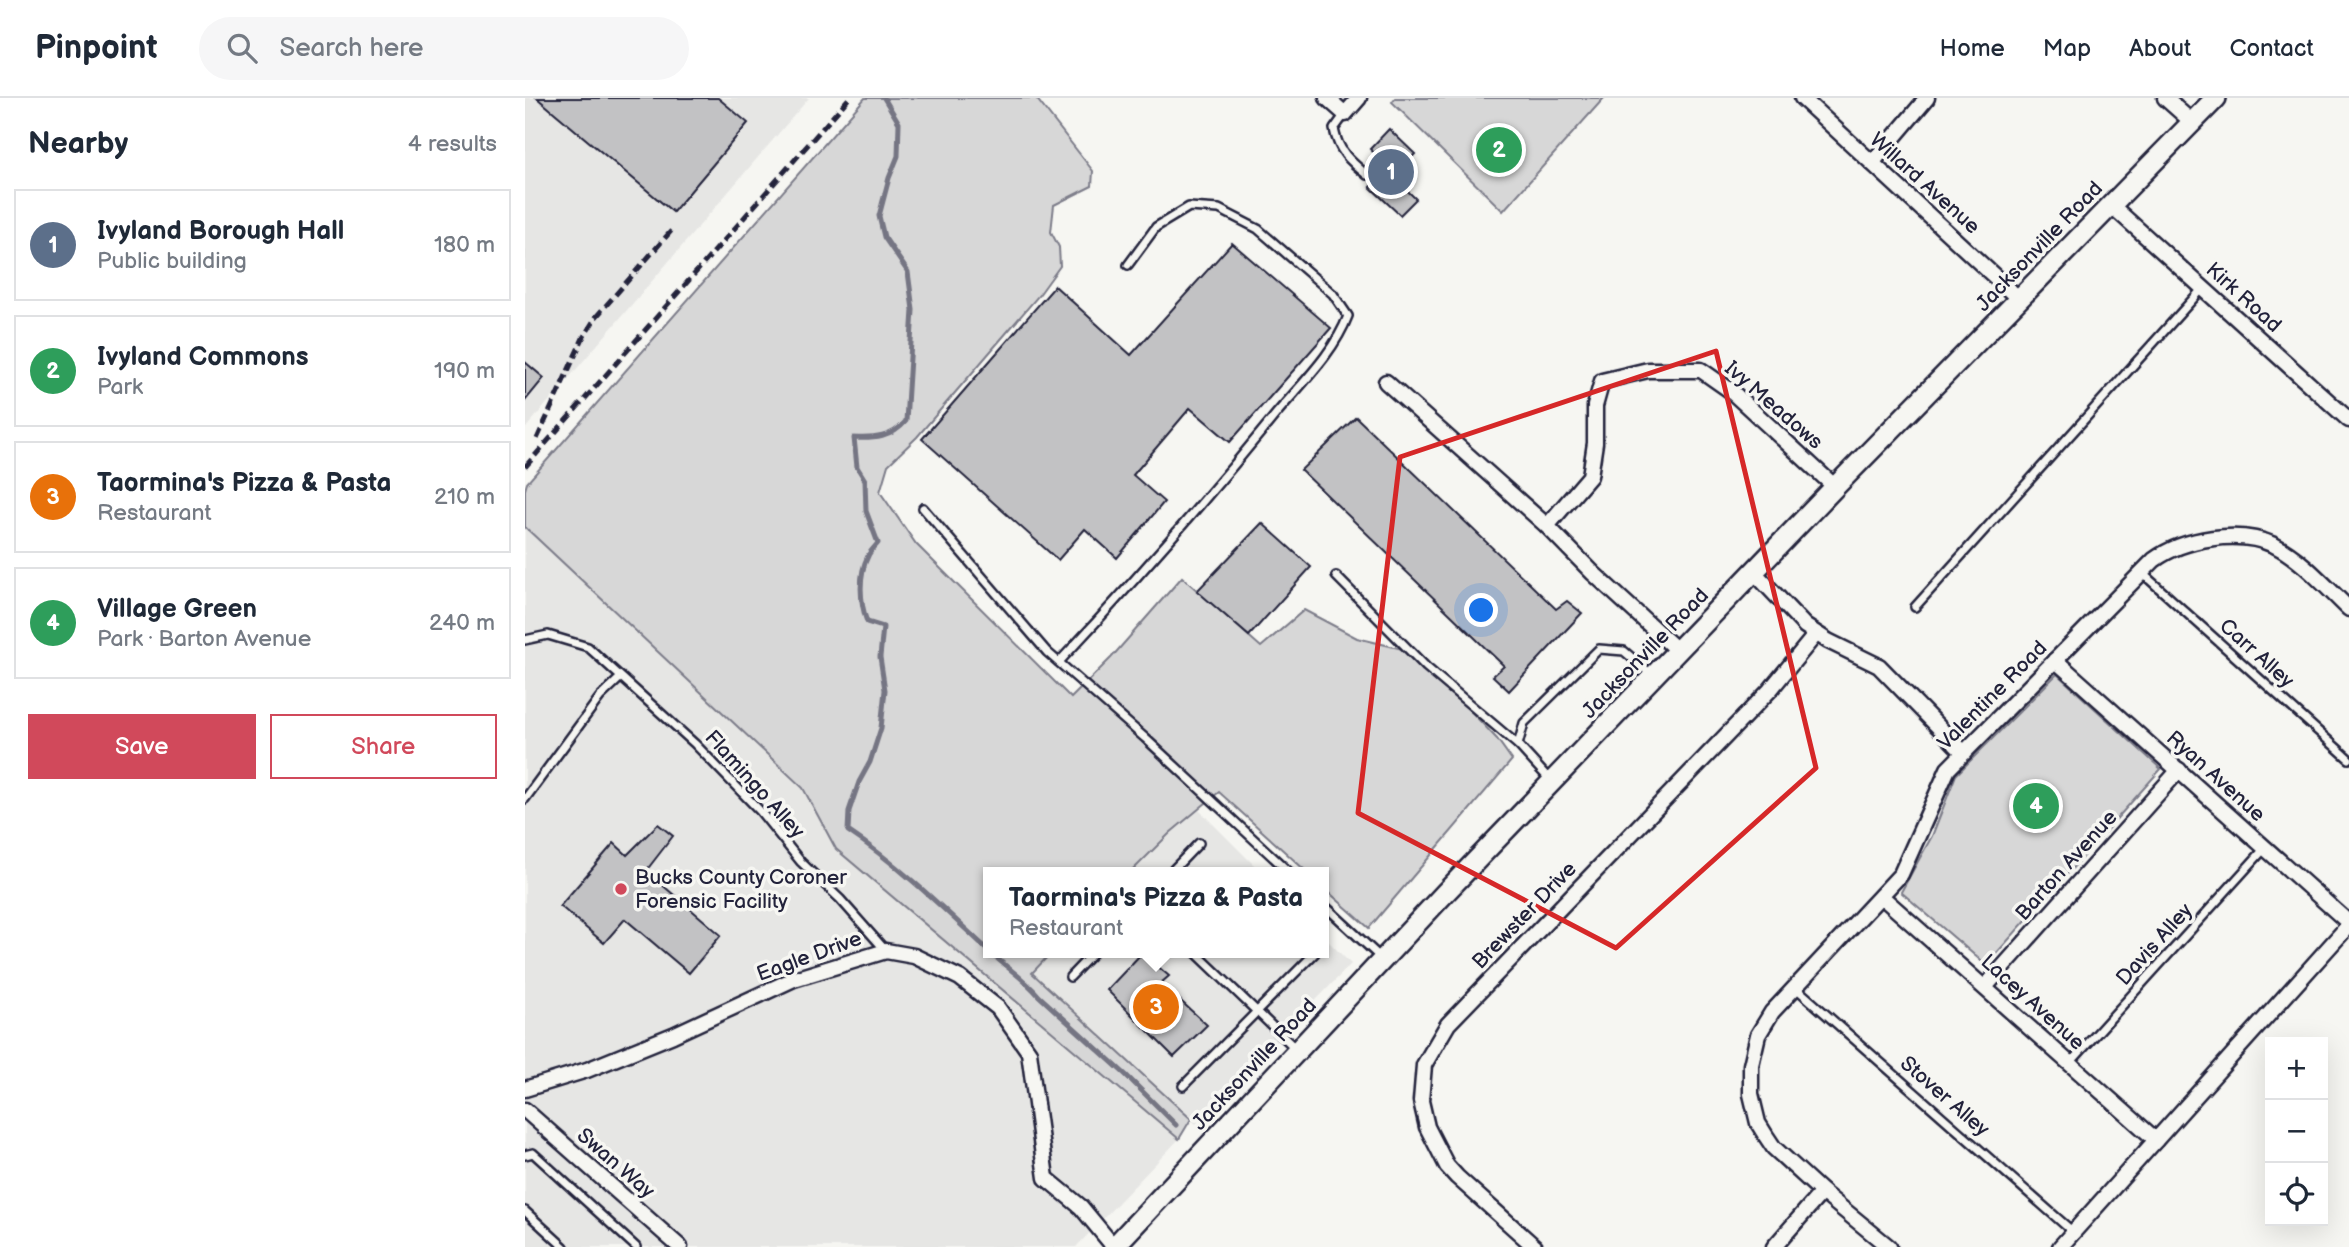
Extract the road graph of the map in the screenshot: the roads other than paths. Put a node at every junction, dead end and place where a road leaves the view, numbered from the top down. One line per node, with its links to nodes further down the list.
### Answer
1 (1327, 98): 7 (street)
2 (1359, 98): 7 (street)
3 (1802, 98): 9 (street, Willard Avenue)
4 (1927, 98): 9 (street)
5 (2165, 98): 8 (street)
6 (2216, 98): 8 (main road, Jacksonville Road)
7 (1345, 114): 10 (lane)
8 (2192, 122): 11 (main road, Jacksonville Road)
9 (1872, 163): 14 (street, Willard Avenue)
10 (1367, 175)
11 (2111, 205): 13 (street, Kirk Road); 14 (main road, Jacksonville Road)
12 (1128, 265): 29 (lane)
13 (2203, 288): 16 (street, Kirk Road); 23 (lane)
14 (2019, 299): 17 (main road, Jacksonville Road)
15 (1386, 382): 19 (street)
16 (2349, 420)
17 (1835, 487): 19 (street, Ivy Meadows); 21 (main road, Jacksonville Road)
18 (923, 508): 29 (lane)
19 (1547, 526): 27 (street)
20 (2141, 572): 24 (street, Valentine Road); 28 (street, Valentine Road); 34 (lane, Carr Alley)
21 (1755, 573): 25 (street); 27 (main road, Jacksonville Road)
22 (1336, 576): 32 (lane)
23 (1915, 607)
24 (2349, 609)
25 (1816, 634): 33 (street); 68 (street, Brewster Drive)
26 (525, 640): 31 (lane, Flamingo Alley)
27 (1678, 650): 30 (main road, Jacksonville Road)
28 (2055, 660): 33 (street, Valentine Road); 35 (street, Ryan Avenue)
29 (1059, 662): 41 (lane)
30 (1653, 676): 32 (lane); 36 (main road, Jacksonville Road)
31 (620, 678): 37 (lane); 45 (lane, Flamingo Alley)
32 (1518, 745): 36 (lane)
33 (1964, 753): 42 (street, Valentine Road)
34 (2349, 759)
35 (2179, 770): 39 (street, Ryan Avenue); 52 (street, Barton Avenue)
36 (1552, 783): 49 (main road, Jacksonville Road)
37 (525, 799)
38 (1199, 843): 40 (lane)
39 (2265, 848): 44 (street, Ryan Avenue); 55 (lane, Davis Alley)
40 (1176, 867)
41 (1284, 867)
42 (1881, 896): 51 (street, Valentine Road); 52 (street, Lacey Avenue)
43 (1329, 910): 49 (lane)
44 (2349, 924): 59 (street)
45 (886, 951): 57 (street, Eagle Drive); 67 (street, Eagle Drive)
46 (1088, 958): 50 (lane)
47 (1201, 958): 53 (lane)
48 (1310, 958): 53 (lane)
49 (1382, 960): 54 (main road, Jacksonville Road)
50 (1069, 977)
51 (1795, 987): 61 (street, Valentine Road); 63 (lane, Stover Alley)
52 (1985, 987): 55 (street, Lacey Avenue)
53 (1258, 1012): 54 (lane); 56 (lane)
54 (1297, 1050): 67 (main road, Jacksonville Road)
55 (2070, 1063): 59 (street, Lacey Avenue)
56 (1183, 1086)
57 (525, 1089)
58 (525, 1110): 64 (street, Swan Way)
59 (2156, 1140): 63 (street)
60 (525, 1155): 66 (lane)
61 (1822, 1192): 69 (street); 70 (street, Valentine Road)
62 (525, 1211): 65 (lane)
63 (2073, 1232): 71 (street)
64 (676, 1246)
65 (564, 1247)
66 (636, 1247)
67 (1114, 1247)
68 (1535, 1247)
69 (1775, 1247)
70 (1889, 1247)
71 (2060, 1247)

